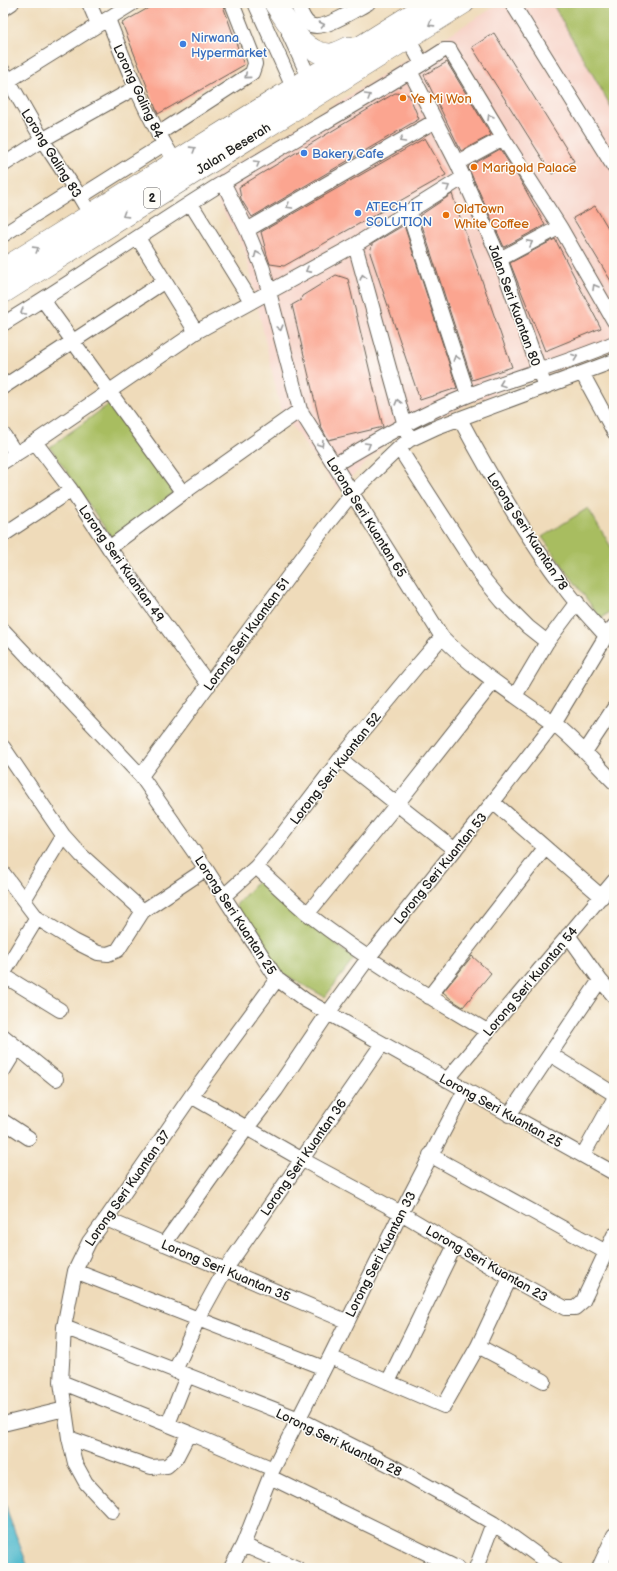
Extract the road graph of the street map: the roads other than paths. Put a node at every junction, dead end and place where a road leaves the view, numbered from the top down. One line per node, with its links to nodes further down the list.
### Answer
1 (12, 3): 11 (street)
2 (89, 3): 12 (street, Lorong Galing 84)
3 (232, 3): 22 (street, one-way to 22)
4 (268, 3): 13 (highway); 18 (street); 18 (street)
5 (297, 3): 6 (street, one-way to 6)
6 (368, 3)
7 (430, 3): 13 (highway, Jalan Beserah / 2)
8 (464, 3): 14 (highway, Jalan Beserah / 2, one-way to 14)
9 (512, 3): 25 (street)
10 (126, 5): 12 (street)
11 (3, 9)
12 (103, 21): 16 (street); 17 (street, Lorong Galing 84)
13 (372, 38): 18 (highway, Jalan Beserah / 2)
14 (408, 38): 15 (street, Jalan Seri Kuantan 80); 18 (highway, Jalan Beserah / 2)
15 (416, 68): 19 (street, Jalan Seri Kuantan 80); 20 (street, one-way to 15); 27 (street, one-way to 15)
16 (7, 84): 21 (street, Lorong Galing 83)
17 (135, 88): 21 (street); 22 (street, Lorong Galing 84)
18 (306, 92): 22 (highway, Jalan Beserah / 2)
19 (435, 120): 23 (street, Jalan Seri Kuantan 80); 32 (street, one-way to 32)
20 (503, 138): 23 (street); 31 (street)
21 (42, 140): 24 (street); 28 (street, Lorong Galing 83)
22 (170, 154): 28 (highway, Jalan Beserah / 2); 29 (street, Lorong Galing 84); 40 (highway, Jalan Beserah / 2, one-way to 40)
23 (457, 163): 26 (street, Jalan Seri Kuantan 80)
24 (3, 165)
25 (614, 167)
26 (464, 178): 30 (street, one-way to 26); 36 (street, Jalan Seri Kuantan 80)
27 (223, 182): 29 (street); 32 (street, Lorong Seri Kuantan 65)
28 (82, 200): 33 (street); 37 (highway, Jalan Beserah / 2, one-way to 28)
29 (193, 202): 34 (street); 42 (street, Lorong Galing 84)
30 (408, 211): 35 (street); 54 (street, one-way to 30)
31 (560, 227): 36 (street, one-way to 31); 43 (street, one-way to 31)
32 (246, 230): 39 (street, Lorong Seri Kuantan 65, one-way to 32)
33 (3, 235)
34 (138, 238): 38 (street); 41 (street)
35 (355, 245): 39 (street, one-way to 39); 57 (street, one-way to 35)
36 (500, 259): 49 (street, Jalan Seri Kuantan 80)
37 (3, 269)
38 (165, 281): 45 (street); 46 (street)
39 (270, 291): 42 (street); 55 (street, Lorong Seri Kuantan 65, one-way to 55)
40 (3, 293)
41 (43, 300): 44 (street, one-way to 44); 46 (street)
42 (251, 301): 45 (street)
43 (614, 321)
44 (3, 324)
45 (196, 332): 53 (street)
46 (73, 342): 51 (street); 53 (street)
47 (614, 343): 49 (street, one-way to 47)
48 (614, 361): 50 (street, Lorong Seri Kuantan 51)
49 (538, 370): 52 (street, Jalan Seri Kuantan 80); 54 (street, one-way to 54)
50 (582, 373): 52 (street, Lorong Seri Kuantan 51); 58 (street)
51 (3, 387)
52 (545, 388): 56 (street, Lorong Seri Kuantan 51)
53 (109, 392): 60 (street); 67 (street)
54 (468, 396): 57 (street)
55 (300, 410): 64 (street, Lorong Seri Kuantan 65, one-way to 64); 67 (street)
56 (460, 419): 61 (street, Lorong Seri Kuantan 51); 70 (street, Lorong Seri Kuantan 78)
57 (404, 424): 61 (street); 64 (street, one-way to 57)
58 (614, 432)
59 (3, 434): 62 (street)
60 (35, 442): 62 (street); 65 (street, Lorong Seri Kuantan 49)
61 (404, 444): 66 (street, Lorong Seri Kuantan 51); 74 (street)
62 (16, 454): 63 (street)
63 (3, 462)
64 (334, 465): 66 (street, Lorong Seri Kuantan 65)
65 (71, 490): 68 (street); 69 (street, Lorong Seri Kuantan 49)
66 (353, 492): 73 (street, Lorong Seri Kuantan 65); 76 (street, Lorong Seri Kuantan 51)
67 (183, 493): 69 (street)
68 (3, 535)
69 (109, 548): 76 (street, Lorong Seri Kuantan 49)
70 (577, 602): 72 (street, Lorong Seri Kuantan 78); 74 (street)
71 (3, 630): 83 (street, Lorong Seri Kuantan 25)
72 (610, 631): 79 (street, Lorong Seri Kuantan 53)
73 (442, 637): 75 (street, Lorong Seri Kuantan 65); 82 (street, Lorong Seri Kuantan 52)
74 (547, 642): 77 (street)
75 (494, 681): 77 (street, Lorong Seri Kuantan 65); 86 (street)
76 (210, 685): 83 (street, Lorong Seri Kuantan 51)
77 (515, 696): 79 (street, Lorong Seri Kuantan 65)
78 (614, 708): 81 (street)
79 (553, 724): 81 (street, Lorong Seri Kuantan 65); 85 (street, Lorong Seri Kuantan 53)
80 (3, 747): 87 (street)
81 (585, 752): 84 (street, Lorong Seri Kuantan 65)
82 (340, 759): 86 (street); 90 (street, Lorong Seri Kuantan 52)
83 (141, 776): 91 (street, Lorong Seri Kuantan 25)
84 (614, 782)
85 (493, 802): 88 (street); 89 (street, Lorong Seri Kuantan 53)
86 (396, 804): 89 (street); 98 (street)
87 (63, 835): 96 (street); 97 (street)
88 (545, 848): 95 (street); 106 (street)
89 (455, 850): 101 (street, Lorong Seri Kuantan 53)
90 (256, 867): 94 (street, Lorong Seri Kuantan 52); 98 (street)
91 (206, 869): 94 (street, Lorong Seri Kuantan 25); 97 (street)
92 (3, 873): 96 (street)
93 (614, 881): 95 (street, Lorong Seri Kuantan 54)
94 (224, 896): 103 (street, Lorong Seri Kuantan 25)
95 (602, 897): 100 (street, Lorong Seri Kuantan 54)
96 (24, 900): 99 (street)
97 (143, 911): 99 (street)
98 (308, 913): 101 (street)
99 (37, 918): 102 (street)
100 (568, 935): 104 (street); 109 (street, Lorong Seri Kuantan 54)
101 (369, 957): 106 (street); 108 (street, Lorong Seri Kuantan 53)
102 (3, 974): 107 (street)
103 (277, 979): 108 (street, Lorong Seri Kuantan 25); 119 (street, Lorong Seri Kuantan 37)
104 (600, 980): 105 (street); 113 (street)
105 (614, 996)
106 (429, 997): 109 (street)
107 (60, 1010)
108 (328, 1013): 111 (street, Lorong Seri Kuantan 25); 123 (street, Lorong Seri Kuantan 53)
109 (487, 1031): 116 (street, Lorong Seri Kuantan 54)
110 (3, 1036): 112 (street)
111 (382, 1044): 116 (street, Lorong Seri Kuantan 25); 127 (street, Lorong Seri Kuantan 36)
112 (17, 1048): 114 (street); 115 (street)
113 (550, 1054): 118 (street); 121 (street)
114 (3, 1071)
115 (56, 1079)
116 (447, 1080): 117 (street, Lorong Seri Kuantan 25)
117 (465, 1090): 121 (street, Lorong Seri Kuantan 25); 126 (street, Lorong Seri Kuantan 33)
118 (614, 1094)
119 (191, 1096): 123 (street, Lorong Seri Kuantan 23); 130 (street, Lorong Seri Kuantan 37)
120 (614, 1099): 125 (street)
121 (509, 1115): 125 (street, Lorong Seri Kuantan 25)
122 (3, 1121): 124 (street)
123 (246, 1129): 127 (street, Lorong Seri Kuantan 23); 132 (street, Lorong Seri Kuantan 53)
124 (29, 1138)
125 (583, 1155): 128 (street, Lorong Seri Kuantan 25)
126 (430, 1156): 129 (street, Lorong Seri Kuantan 33); 134 (street)
127 (301, 1159): 129 (street, Lorong Seri Kuantan 23); 135 (street, Lorong Seri Kuantan 36)
128 (614, 1173)
129 (401, 1212): 133 (street, Lorong Seri Kuantan 23); 139 (street, Lorong Seri Kuantan 33)
130 (106, 1219): 132 (street, Lorong Seri Kuantan 35); 136 (street, Lorong Seri Kuantan 37)
131 (614, 1235): 134 (street)
132 (164, 1244): 135 (street, Lorong Seri Kuantan 35)
133 (455, 1245): 137 (street, Lorong Seri Kuantan 23); 146 (street)
134 (606, 1252): 137 (street, Lorong Seri Kuantan 23)
135 (225, 1270): 138 (street, Lorong Seri Kuantan 36); 139 (street, Lorong Seri Kuantan 35)
136 (75, 1271): 138 (street); 140 (street, Lorong Seri Kuantan 37)
137 (510, 1278): 141 (street)
138 (198, 1319): 142 (street); 143 (street, Lorong Seri Kuantan 36)
139 (346, 1321): 142 (street, Lorong Seri Kuantan 33)
140 (64, 1327): 143 (street, Lorong Seri Kuantan 28); 145 (street, Lorong Seri Kuantan 37)
141 (478, 1346): 144 (street); 146 (street)
142 (327, 1363): 146 (street); 148 (street, Lorong Seri Kuantan 33)
143 (181, 1373): 148 (street, Lorong Seri Kuantan 28); 150 (street, Lorong Seri Kuantan 36)
144 (544, 1381)
145 (61, 1382): 147 (street, Lorong Seri Kuantan 37); 150 (street)
146 (388, 1382)
147 (65, 1410): 149 (street); 152 (street, Lorong Seri Kuantan 37)
148 (299, 1420): 153 (street, Lorong Seri Kuantan 33); 155 (street, Lorong Seri Kuantan 28)
149 (3, 1424)
150 (168, 1424): 151 (street)
151 (189, 1433): 152 (street); 153 (street)
152 (69, 1438): 154 (street, Lorong Seri Kuantan 37)
153 (272, 1473): 157 (street, Lorong Seri Kuantan 33); 160 (street)
154 (112, 1511)
155 (493, 1523): 161 (street); 162 (street, Lorong Seri Kuantan 28)
156 (614, 1535): 163 (street)
157 (242, 1545): 158 (street, Lorong Seri Kuantan 33); 159 (street)
158 (231, 1568)
159 (297, 1568)
160 (457, 1568)
161 (476, 1568)
162 (555, 1568)
163 (599, 1568)

